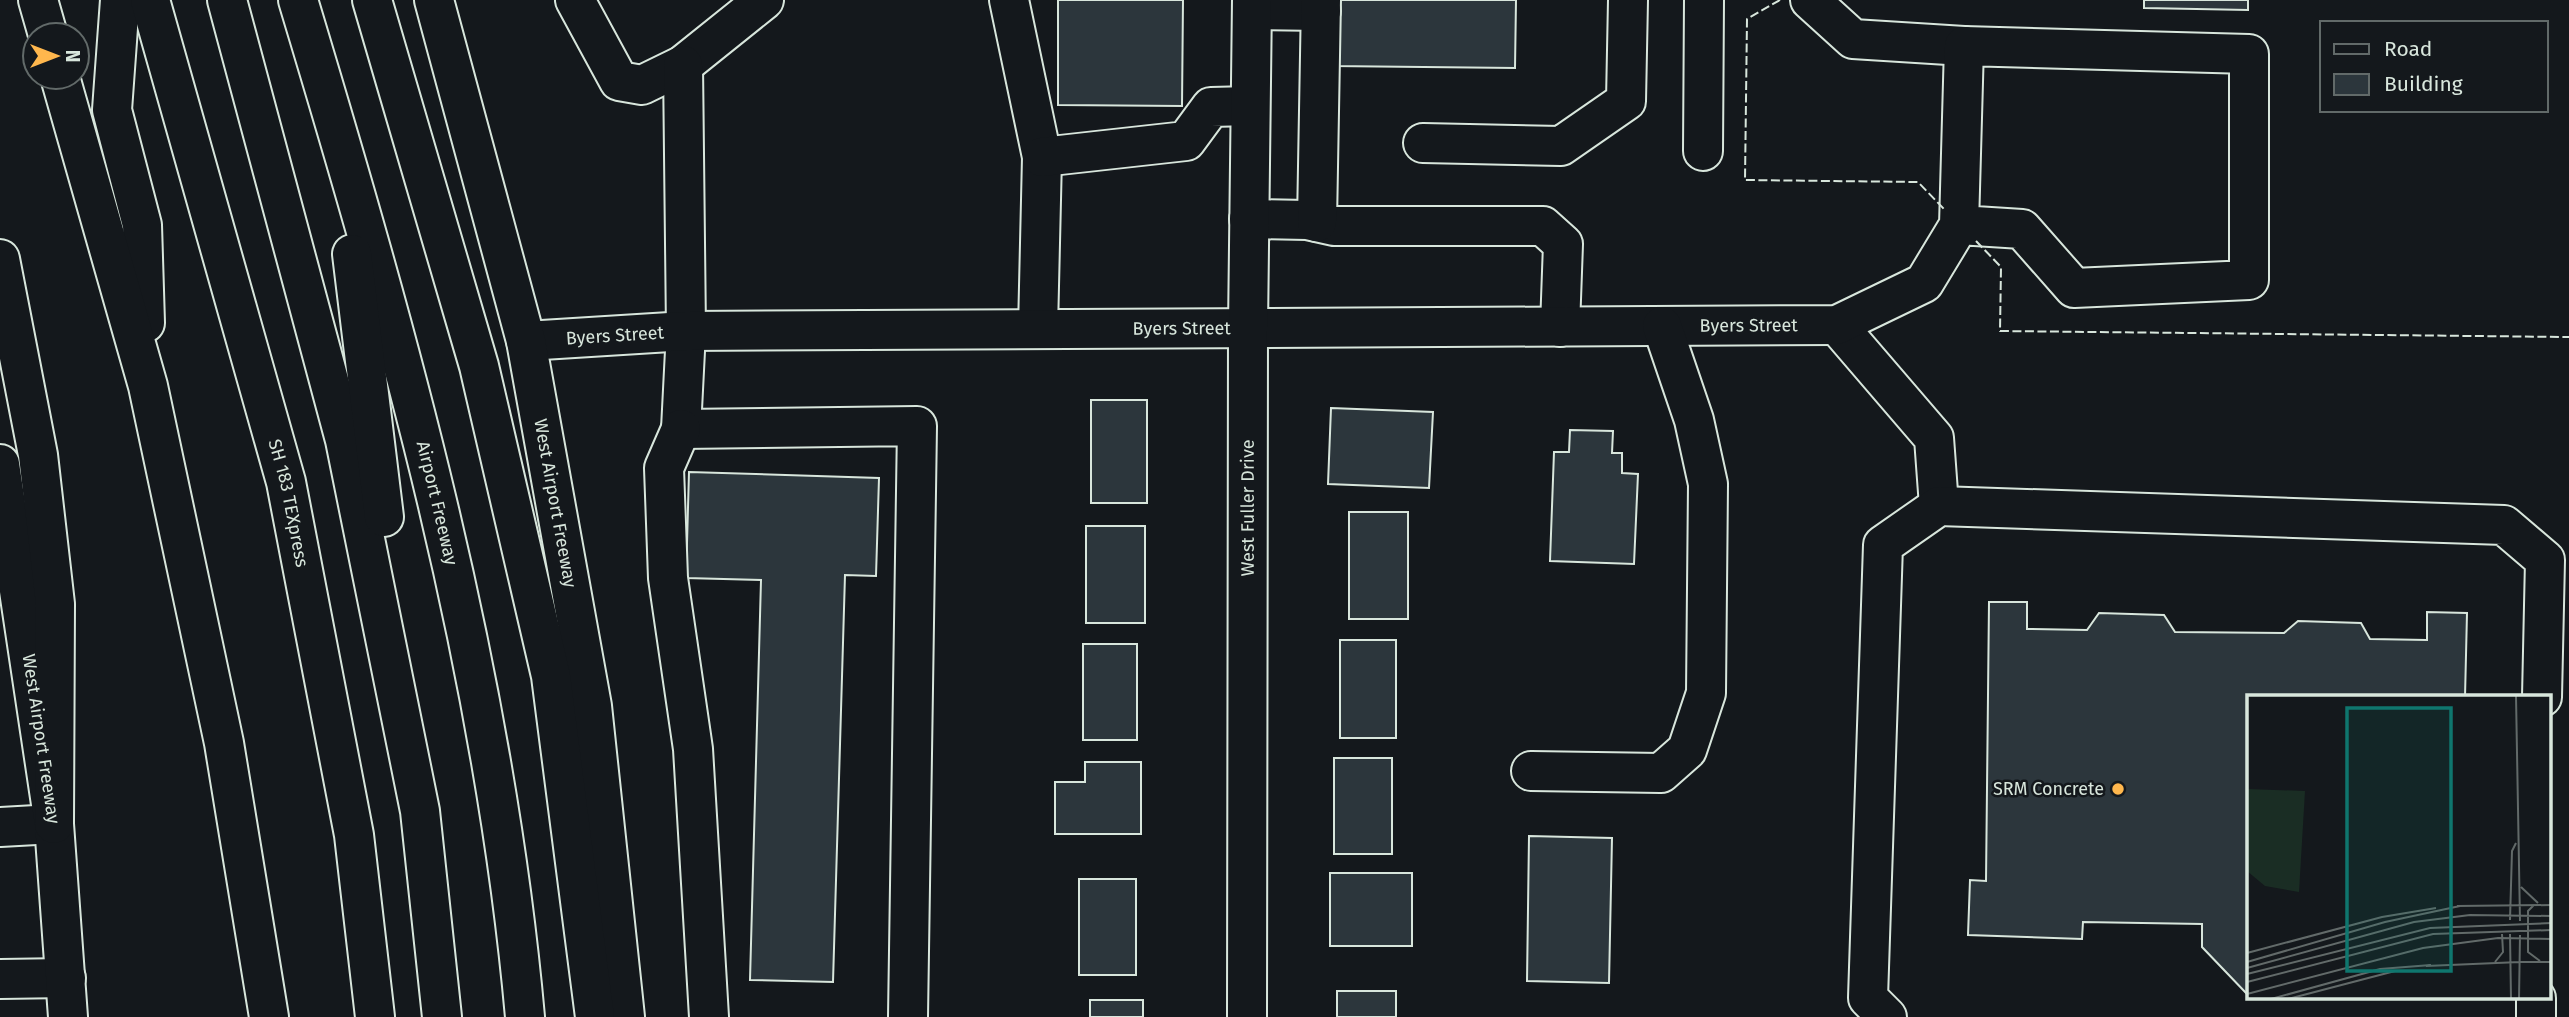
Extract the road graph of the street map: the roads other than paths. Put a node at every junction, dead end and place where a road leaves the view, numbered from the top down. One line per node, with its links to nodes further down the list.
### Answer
1 (38, 0): 16 (main road)
2 (120, 0): 36 (main road)
3 (150, 0): 50 (main road, SH 183 TEXpress)
4 (227, 0): 43 (main road)
5 (298, 0): 21 (main road, Airport Freeway)
6 (372, 0): 53 (main road)
7 (434, 0): 35 (main road, West Airport Freeway)
8 (575, 0): 18 (main road)
9 (764, 0): 18 (main road)
10 (1009, 0): 24 (main road)
11 (1628, 0): 22 (main road)
12 (1704, 0): 23 (main road)
13 (1810, 0): 17 (main road)
14 (1252, 5): 15 (main road); 20 (main road, West Fuller Drive)
15 (1321, 5): 26 (main road)
16 (44, 21)
17 (1964, 46): 27 (main road); 27 (main road)
18 (683, 65): 34 (main road)
19 (64, 91): 36 (main road)
20 (1250, 106): 24 (main road); 25 (main road, West Fuller Drive)
21 (337, 131): 43 (main road); 52 (main road, Airport Freeway)
22 (1423, 143)
23 (1703, 151)
24 (1042, 157): 33 (main road)
25 (1249, 219): 26 (main road); 32 (main road, West Fuller Drive)
26 (1317, 222): 31 (main road)
27 (1959, 225): 30 (main road)
28 (0, 259): 44 (main road)
29 (1662, 326): 30 (main road, Byers Street); 31 (main road, Byers Street); 42 (main road)
30 (1837, 326): 39 (main road)
31 (1560, 327): 32 (main road, Byers Street)
32 (1248, 328): 33 (main road, Byers Street); 57 (main road, West Fuller Drive)
33 (1038, 329): 34 (main road, Byers Street)
34 (686, 331): 35 (main road, Byers Street); 37 (main road)
35 (526, 341): 54 (main road, West Airport Freeway)
36 (148, 386): 49 (main road)
37 (681, 429): 55 (main road); 56 (main road)
38 (0, 464): 40 (main road, West Airport Freeway)
39 (1939, 506): 41 (main road); 58 (main road)
40 (4, 510): 44 (main road, West Airport Freeway)
41 (2542, 695)
42 (1531, 771)
43 (420, 811): 51 (main road)
44 (54, 824): 45 (main road); 46 (main road, West Airport Freeway)
45 (0, 827)
46 (66, 978): 47 (main road); 48 (main road, West Airport Freeway)
47 (0, 979)
48 (68, 1017)
49 (269, 1017)
50 (375, 1017)
51 (442, 1017)
52 (525, 1017)
53 (595, 1017)
54 (625, 1017)
55 (709, 1017)
56 (908, 1017)
57 (1247, 1017)
58 (1887, 1017)

